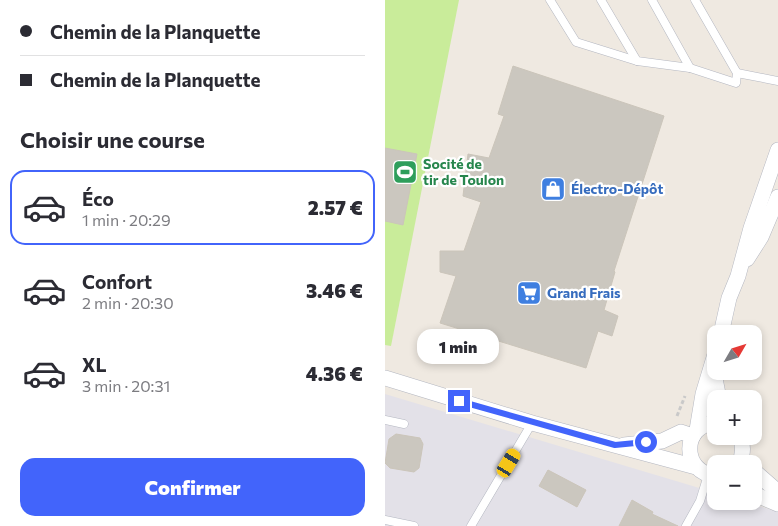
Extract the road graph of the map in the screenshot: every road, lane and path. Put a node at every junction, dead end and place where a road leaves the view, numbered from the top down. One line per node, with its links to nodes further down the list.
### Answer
1 (550, 0): 5 (lane)
2 (601, 0): 5 (lane)
3 (652, 0): 6 (lane)
4 (695, 0): 7 (lane)
5 (637, 61): 6 (lane)
6 (690, 68): 7 (lane)
7 (737, 73): 8 (lane)
8 (778, 81)
9 (778, 150): 11 (street)
10 (778, 197): 11 (street)
11 (738, 276): 12 (street)
12 (723, 325)
13 (385, 378): 18 (street)
14 (708, 380): 21 (street)
15 (686, 391): 17 (path)
16 (385, 420): 19 (lane)
17 (674, 420)
18 (532, 423): 22 (street); 30 (lane)
19 (404, 424)
20 (707, 425): 21 (street)
21 (695, 433): 22 (street); 23 (street)
22 (615, 445): 23 (street)
23 (707, 473): 31 (lane)
24 (762, 478): 25 (street)
25 (778, 492)
26 (762, 497): 27 (street)
27 (778, 504)
28 (385, 520): 29 (lane)
29 (413, 526)
30 (471, 526)
31 (687, 526)

